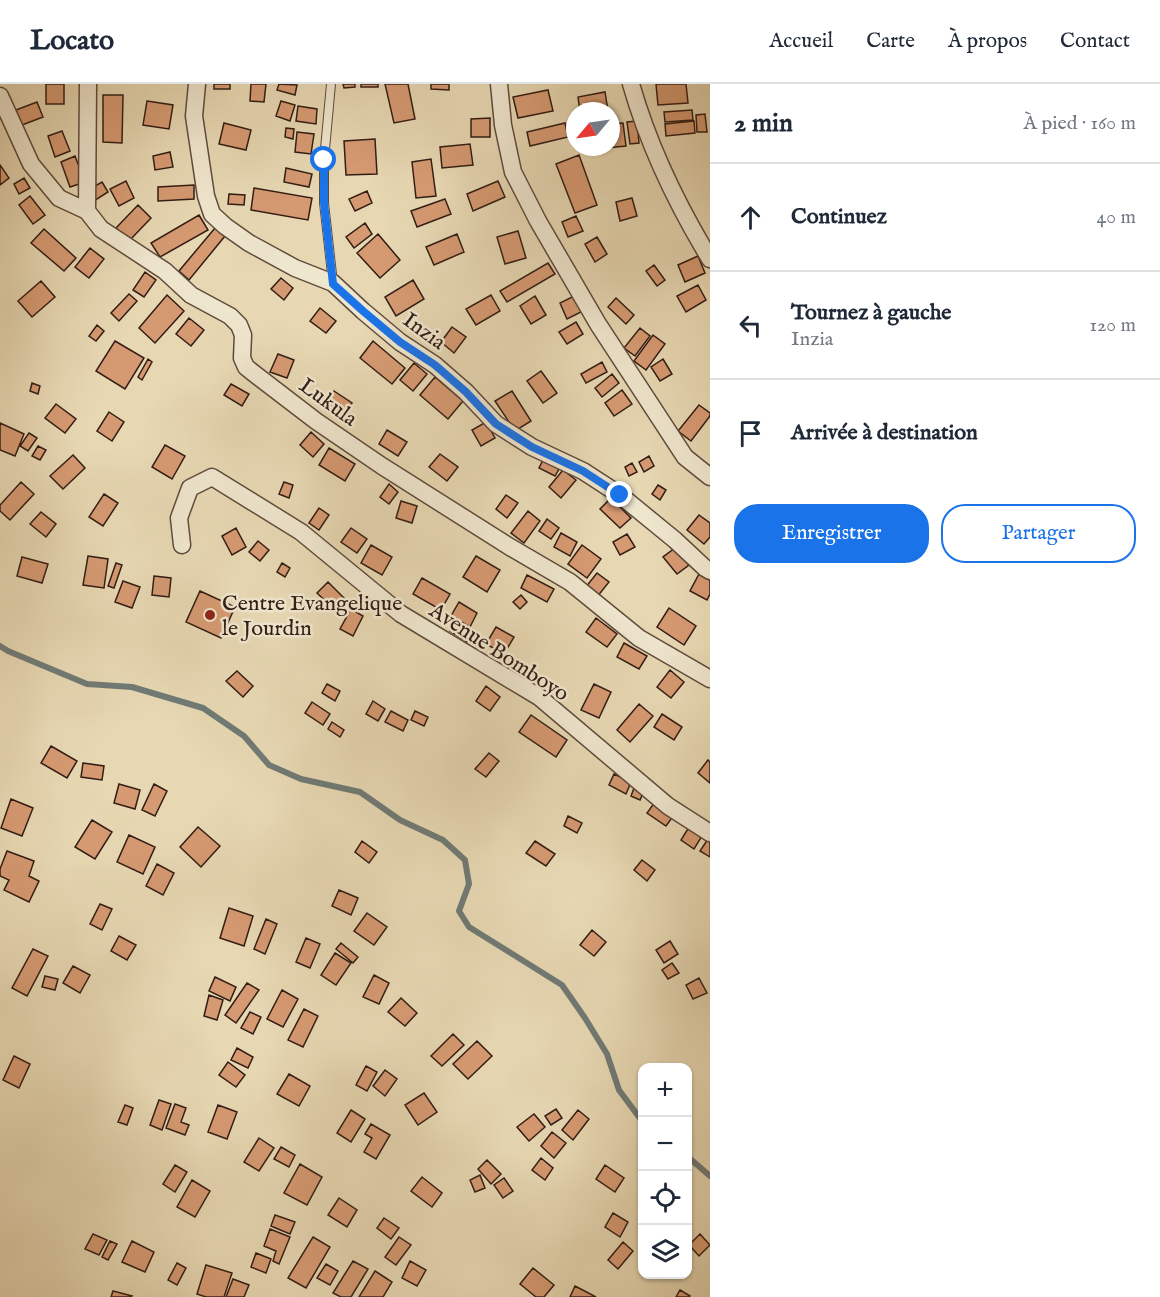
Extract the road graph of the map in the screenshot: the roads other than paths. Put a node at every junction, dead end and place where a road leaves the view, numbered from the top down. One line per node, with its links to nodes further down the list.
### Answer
1 (88, 84): 7 (street)
2 (197, 84): 9 (street, Inzia)
3 (331, 84): 9 (lane)
4 (499, 84): 10 (street)
5 (631, 84): 8 (street)
6 (0, 96): 7 (street, Lukula)
7 (87, 211): 13 (street, Lukula)
8 (710, 259)
9 (333, 284): 12 (street, Inzia)
10 (710, 477)
11 (182, 545): 14 (street, Avenue Bomboyo)
12 (710, 571)
13 (710, 679)
14 (710, 833)

